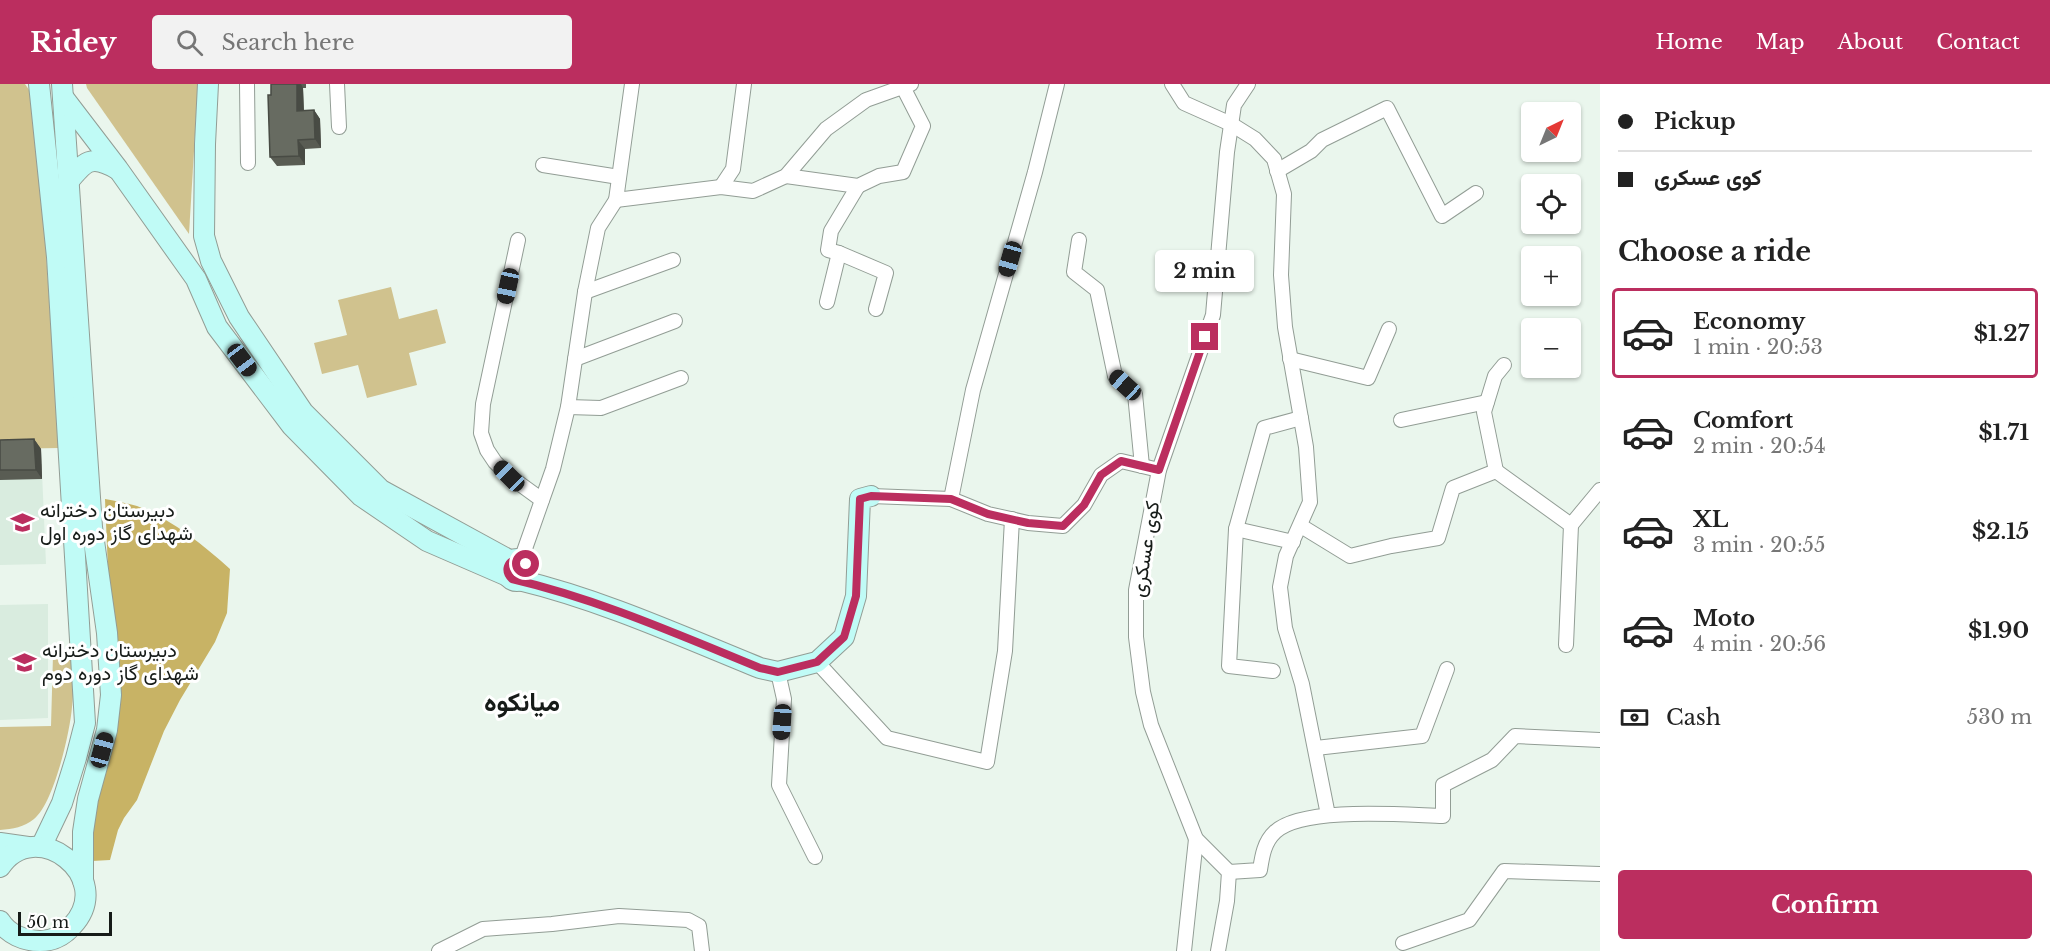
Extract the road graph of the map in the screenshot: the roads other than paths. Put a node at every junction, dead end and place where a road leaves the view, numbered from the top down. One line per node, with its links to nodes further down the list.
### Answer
1 (39, 84): 65 (main road)
2 (208, 84): 54 (main road)
3 (248, 84): 14 (street)
4 (337, 84): 13 (street)
5 (632, 84): 19 (street)
6 (744, 84): 22 (street)
7 (1057, 84): 47 (street)
8 (1172, 84): 12 (street)
9 (1248, 84): 12 (street, کوی عسکری)
10 (907, 86): 18 (street); 21 (street)
11 (62, 91): 16 (main road); 20 (main road)
12 (1231, 124): 17 (street); 43 (street, کوی عسکری)
13 (339, 127)
14 (248, 163)
15 (543, 165): 19 (street)
16 (118, 169): 20 (main road); 54 (main road)
17 (1277, 171): 23 (street); 35 (street)
18 (786, 176): 21 (street); 22 (street)
19 (620, 177): 24 (street)
20 (68, 183): 70 (main road)
21 (858, 186): 27 (street)
22 (721, 187): 24 (street)
23 (1476, 193)
24 (616, 200): 29 (street)
25 (518, 240): 48 (street)
26 (1079, 240): 42 (street)
27 (839, 253): 30 (street); 31 (street)
28 (673, 260): 29 (street)
29 (585, 292): 34 (street)
30 (827, 302)
31 (876, 309)
32 (675, 321): 34 (street)
33 (1389, 328): 35 (street)
34 (575, 359): 39 (street)
35 (1290, 359): 40 (street)
36 (1504, 365): 38 (street)
37 (681, 378): 39 (street)
38 (1487, 402): 41 (street); 44 (street)
39 (568, 407): 48 (street)
40 (1301, 418): 51 (street); 52 (street)
41 (1401, 420)
42 (1142, 466): 43 (street); 49 (street)
43 (1159, 470): 63 (street, کوی عسکری)
44 (1496, 471): 50 (street); 51 (street)
45 (1600, 490): 50 (street)
46 (871, 496): 47 (street); 56 (main road)
47 (951, 499): 49 (street)
48 (542, 500): 54 (street)
49 (1012, 519): 56 (street)
50 (1571, 525): 55 (street)
51 (1301, 526): 53 (street)
52 (1236, 530): 53 (street); 58 (street)
53 (1293, 542): 61 (street)
54 (518, 569): 59 (main road)
55 (1566, 645)
56 (817, 662): 59 (main road)
57 (1447, 669): 61 (street)
58 (1273, 671)
59 (778, 672): 66 (street)
60 (1600, 740): 62 (street)
61 (1316, 748): 62 (street)
62 (1328, 815): 68 (street)
63 (1196, 839): 68 (street); 77 (street)
64 (0, 843): 65 (main road)
65 (35, 847): 67 (main road); 70 (main road)
66 (815, 857)
67 (0, 867)
68 (1229, 872): 78 (street)
69 (1600, 874): 73 (street)
70 (83, 881): 71 (main road)
71 (67, 932): 72 (main road); 74 (main road)
72 (11, 936)
73 (1404, 943)
74 (54, 951)
75 (439, 951): 76 (street)
76 (702, 951)
77 (1184, 951)
78 (1218, 951)

